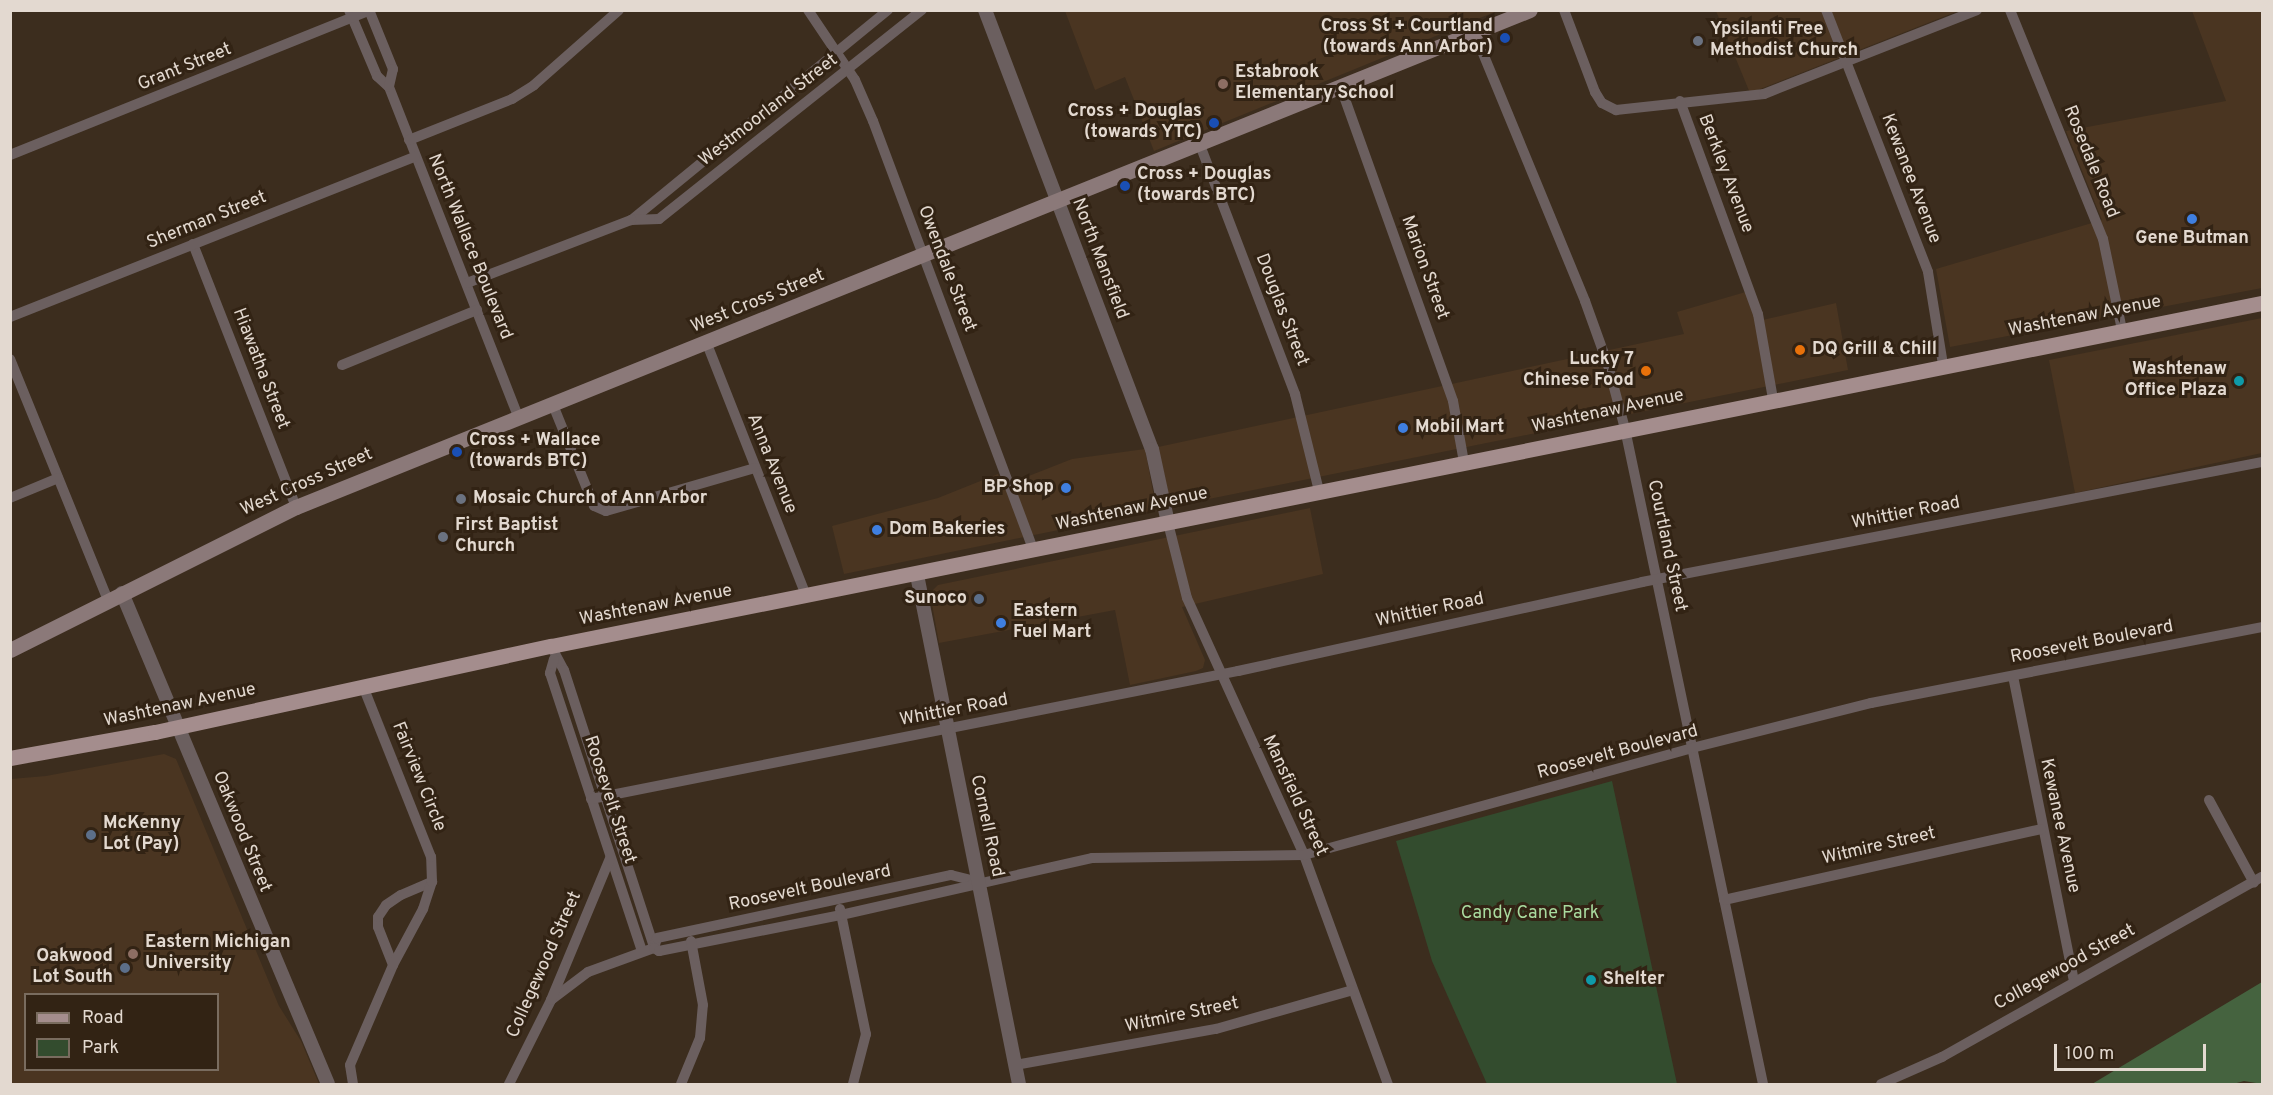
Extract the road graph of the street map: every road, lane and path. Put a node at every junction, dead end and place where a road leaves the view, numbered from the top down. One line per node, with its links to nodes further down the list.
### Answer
1 (620, 10): 20 (street)
2 (808, 10): 14 (street, Owendale Street)
3 (888, 10): 14 (street, Westmoorland Street)
4 (922, 10): 16 (street, Westmoorland Street)
5 (985, 10): 24 (street, North Mansfield)
6 (1530, 10): 13 (main road, West Cross Street)
7 (1564, 10): 19 (street, Berkley Avenue)
8 (1826, 10): 15 (street, Kewanee Avenue)
9 (1977, 10): 15 (street)
10 (2010, 10): 32 (street, Rosedale Road)
11 (370, 11): 12 (street, Grant Street); 17 (street, North Wallace Boulevard)
12 (350, 15): 17 (street, North Wallace Boulevard); 22 (street, Grant Street)
13 (1475, 33): 18 (main road, West Cross Street); 40 (street, Courtland Street)
14 (837, 51): 16 (street, Owendale Street); 25 (street, Westmoorland Street)
15 (1847, 63): 19 (street); 36 (street, Kewanee Avenue)
16 (848, 69): 25 (street, Westmoorland Street); 27 (street, Owendale Street)
17 (389, 87): 20 (street, North Wallace Boulevard)
18 (1341, 88): 21 (main road, West Cross Street); 41 (street, Marion Street)
19 (1680, 101): 37 (street, Berkley Avenue)
20 (409, 140): 23 (street, North Wallace Boulevard)
21 (1200, 145): 24 (main road, West Cross Street); 45 (street, Douglas Street)
22 (10, 155)
23 (415, 157): 26 (street, Sherman Street); 28 (street, North Wallace Boulevard)
24 (1058, 202): 27 (main road, West Cross Street); 48 (street, North Mansfield)
25 (631, 220): 28 (street, Westmoorland Street)
26 (194, 244): 31 (street, Sherman Street); 47 (street, Hiawatha Street)
27 (924, 256): 33 (main road, West Cross Street); 49 (street, Owendale Street)
28 (466, 283): 30 (street, North Wallace Boulevard)
29 (2262, 303): 32 (main road, Washtenaw Avenue)
30 (477, 310): 35 (street); 39 (street, North Wallace Boulevard)
31 (10, 317)
32 (2122, 330): 36 (main road, Washtenaw Avenue)
33 (707, 344): 38 (main road, West Cross Street); 43 (street, Anna Avenue)
34 (10, 359): 44 (street)
35 (342, 365)
36 (1943, 365): 37 (main road, Washtenaw Avenue)
37 (1773, 399): 40 (main road, Washtenaw Avenue)
38 (553, 405): 39 (main road, West Cross Street); 43 (street)
39 (519, 418): 47 (main road, West Cross Street)
40 (1625, 429): 41 (main road, Washtenaw Avenue); 51 (street, Courtland Street)
41 (1464, 462): 45 (main road, Washtenaw Avenue)
42 (2262, 462): 51 (street, Whittier Road)
43 (754, 468): 53 (street, Anna Avenue)
44 (58, 478): 46 (street); 54 (street)
45 (1318, 491): 48 (main road, Washtenaw Avenue)
46 (10, 498)
47 (296, 507): 52 (main road, West Cross Street)
48 (1168, 523): 49 (main road, Washtenaw Avenue); 58 (street, Mansfield Street)
49 (1033, 550): 50 (main road, Washtenaw Avenue)
50 (917, 575): 53 (main road, Washtenaw Avenue); 62 (street, Cornell Road)
51 (1657, 579): 58 (street, Whittier Road); 63 (street, Courtland Street)
52 (122, 593): 54 (main road, West Cross Street); 61 (street, Oakwood Street)
53 (806, 596): 57 (main road, Washtenaw Avenue)
54 (108, 600): 56 (main road, West Cross Street)
55 (2262, 627): 59 (street, Roosevelt Boulevard)
56 (10, 650)
57 (553, 653): 60 (main road, Washtenaw Avenue); 65 (street, Roosevelt Street); 66 (street, Roosevelt Street)
58 (1220, 674): 62 (street, Whittier Road); 70 (street, Mansfield Street)
59 (2013, 676): 63 (street, Roosevelt Boulevard); 68 (street, Kewanee Avenue)
60 (363, 686): 61 (main road, Washtenaw Avenue); 73 (street, Fairview Circle)
61 (178, 726): 64 (main road, Washtenaw Avenue); 87 (street, Oakwood Street)
62 (948, 729): 65 (street, Whittier Road); 74 (street, Cornell Road)
63 (1692, 748): 70 (street, Roosevelt Boulevard); 76 (street, Courtland Street)
64 (10, 758)
65 (605, 796): 66 (street, Whittier Road); 69 (street, Roosevelt Street)
66 (591, 799): 71 (street, Roosevelt Street)
67 (2209, 800): 72 (street)
68 (2042, 829): 76 (street, Witmire Street); 83 (street, Kewanee Avenue)
69 (623, 853): 71 (street); 80 (street, Roosevelt Street)
70 (1304, 855): 74 (street, Roosevelt Boulevard); 84 (street, Mansfield Street)
71 (610, 858): 81 (street, Roosevelt Street); 85 (street, Collegewood Street)
72 (2258, 880): 83 (street, Collegewood Street)
73 (432, 882): 82 (street, Fairview Circle); 82 (street)
74 (980, 882): 75 (street, Roosevelt Boulevard); 77 (street, Roosevelt Boulevard); 86 (street, Cornell Road)
75 (839, 899): 77 (street); 78 (street, Roosevelt Boulevard)
76 (1724, 900): 94 (street, Courtland Street)
77 (842, 915): 79 (street, Roosevelt Boulevard); 91 (street)
78 (690, 932): 79 (street); 80 (street, Roosevelt Boulevard)
79 (692, 945): 80 (street, Roosevelt Boulevard); 90 (street)
80 (654, 948): 81 (street, Roosevelt Boulevard)
81 (642, 951): 85 (street, Roosevelt Boulevard)
82 (393, 965): 88 (street, Fairview Circle)
83 (2074, 981): 95 (street, Collegewood Street)
84 (1353, 990): 86 (street, Witmire Street); 93 (street, Mansfield Street)
85 (551, 1000): 89 (street, Collegewood Street)
86 (1015, 1065): 92 (street, Cornell Road)
87 (328, 1084)
88 (354, 1084)
89 (509, 1084)
90 (681, 1084)
91 (853, 1084)
92 (1019, 1084)
93 (1388, 1084)
94 (1763, 1084)
95 (1881, 1084)

